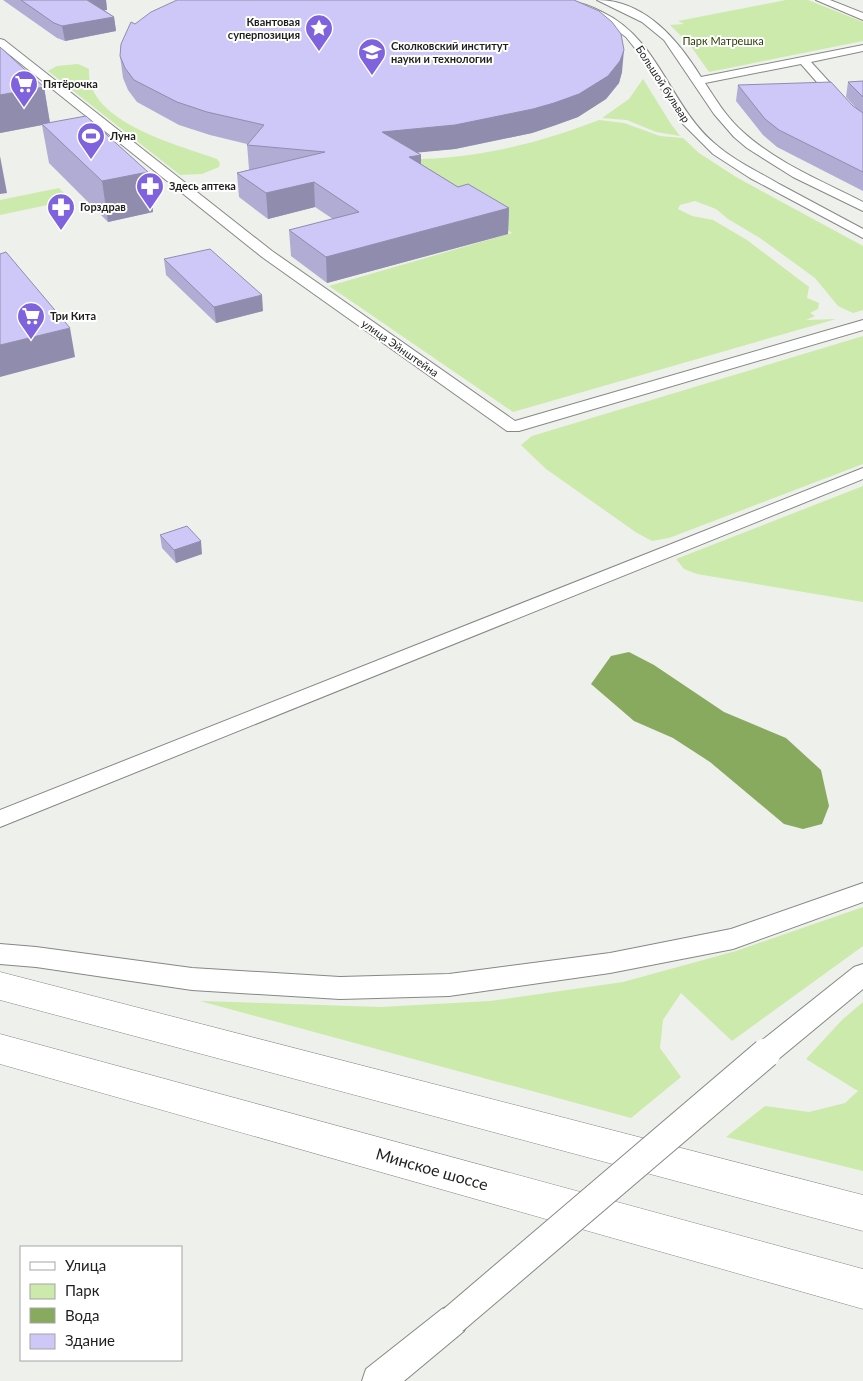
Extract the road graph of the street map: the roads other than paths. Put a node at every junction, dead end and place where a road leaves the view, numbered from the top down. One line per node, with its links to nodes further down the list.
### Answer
1 (563, 0): 11 (street, Большой бульвар)
2 (602, 0): 8 (street, Большой бульвар)
3 (821, 0): 4 (street)
4 (863, 17)
5 (0, 42): 12 (street, улица Эйнштейна)
6 (863, 48): 7 (street)
7 (804, 60): 8 (street); 9 (street)
8 (698, 81): 10 (street, Большой бульвар)
9 (863, 125)
10 (863, 207)
11 (863, 234)
12 (863, 325)
13 (863, 473): 14 (street)
14 (0, 819)
15 (863, 892): 18 (street)
16 (0, 946): 18 (street)
17 (0, 954): 18 (street)
18 (36, 957)
19 (863, 974): 24 (street, bridge)
20 (0, 986): 22 (highway)
21 (0, 1049): 23 (highway, Минское шоссе)
22 (863, 1213)
23 (863, 1289)
24 (378, 1381)

